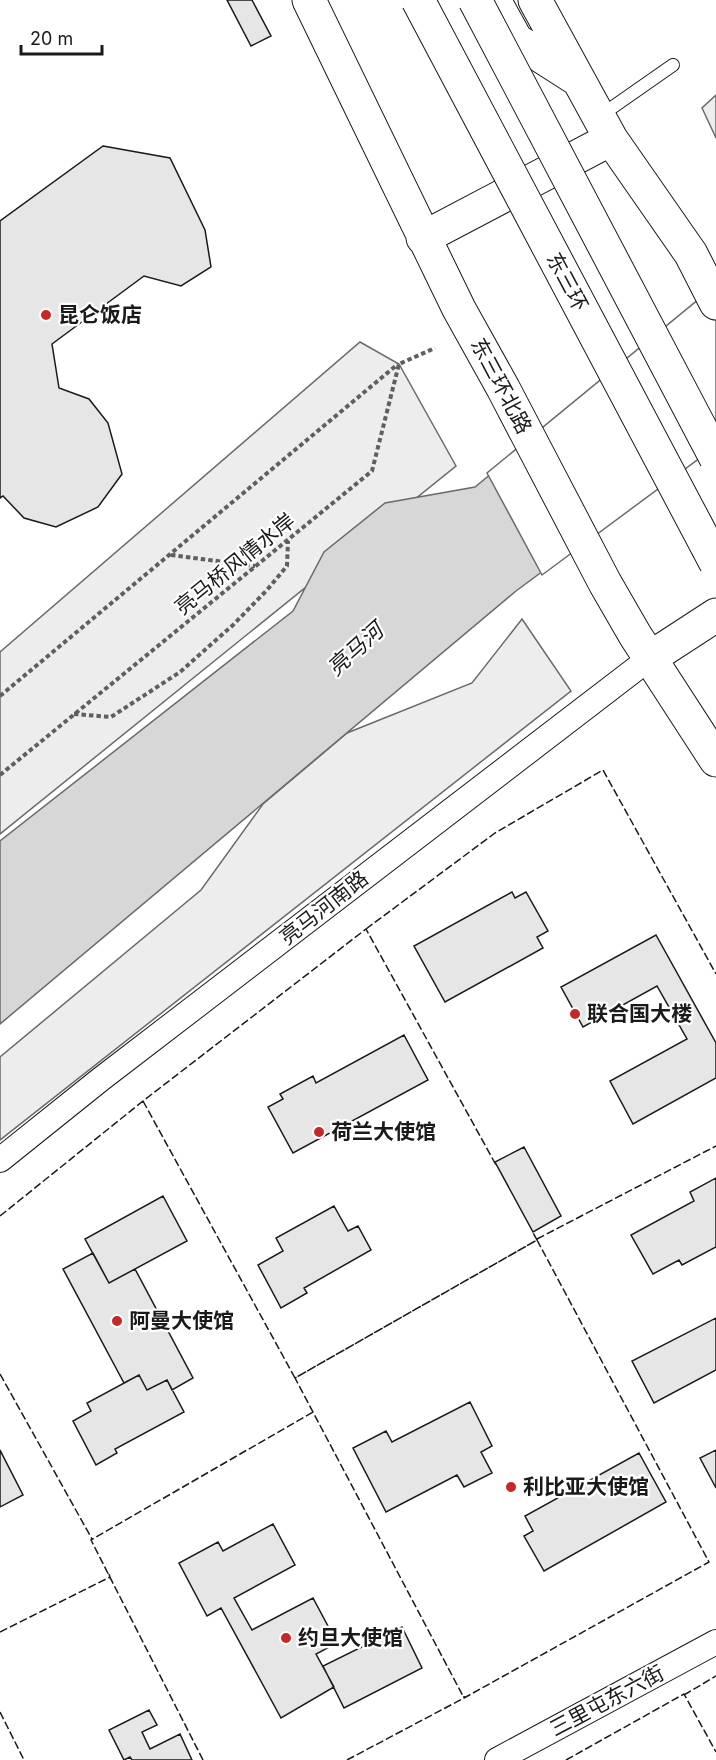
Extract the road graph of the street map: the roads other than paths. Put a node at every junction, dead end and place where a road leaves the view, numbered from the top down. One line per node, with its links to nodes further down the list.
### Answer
1 (309, 0): 9 (main road, 东三环北路)
2 (418, 0): 12 (main road, 东三环, bridge)
3 (475, 0): 11 (main road, bridge)
4 (494, 0): 7 (main road)
5 (535, 0): 7 (main road)
6 (673, 65): 8 (lane)
7 (579, 80): 8 (main road)
8 (605, 128): 9 (main road); 10 (main road)
9 (423, 238): 14 (main road, 东三环北路)
10 (716, 303)
11 (716, 458)
12 (716, 563)
13 (716, 615): 14 (main road)
14 (650, 658): 15 (main road, 东三环北路); 16 (street, 亮马河南路)
15 (716, 760)
16 (0, 1160)
17 (716, 1642): 18 (street, 三里屯东六街)
18 (497, 1760)

